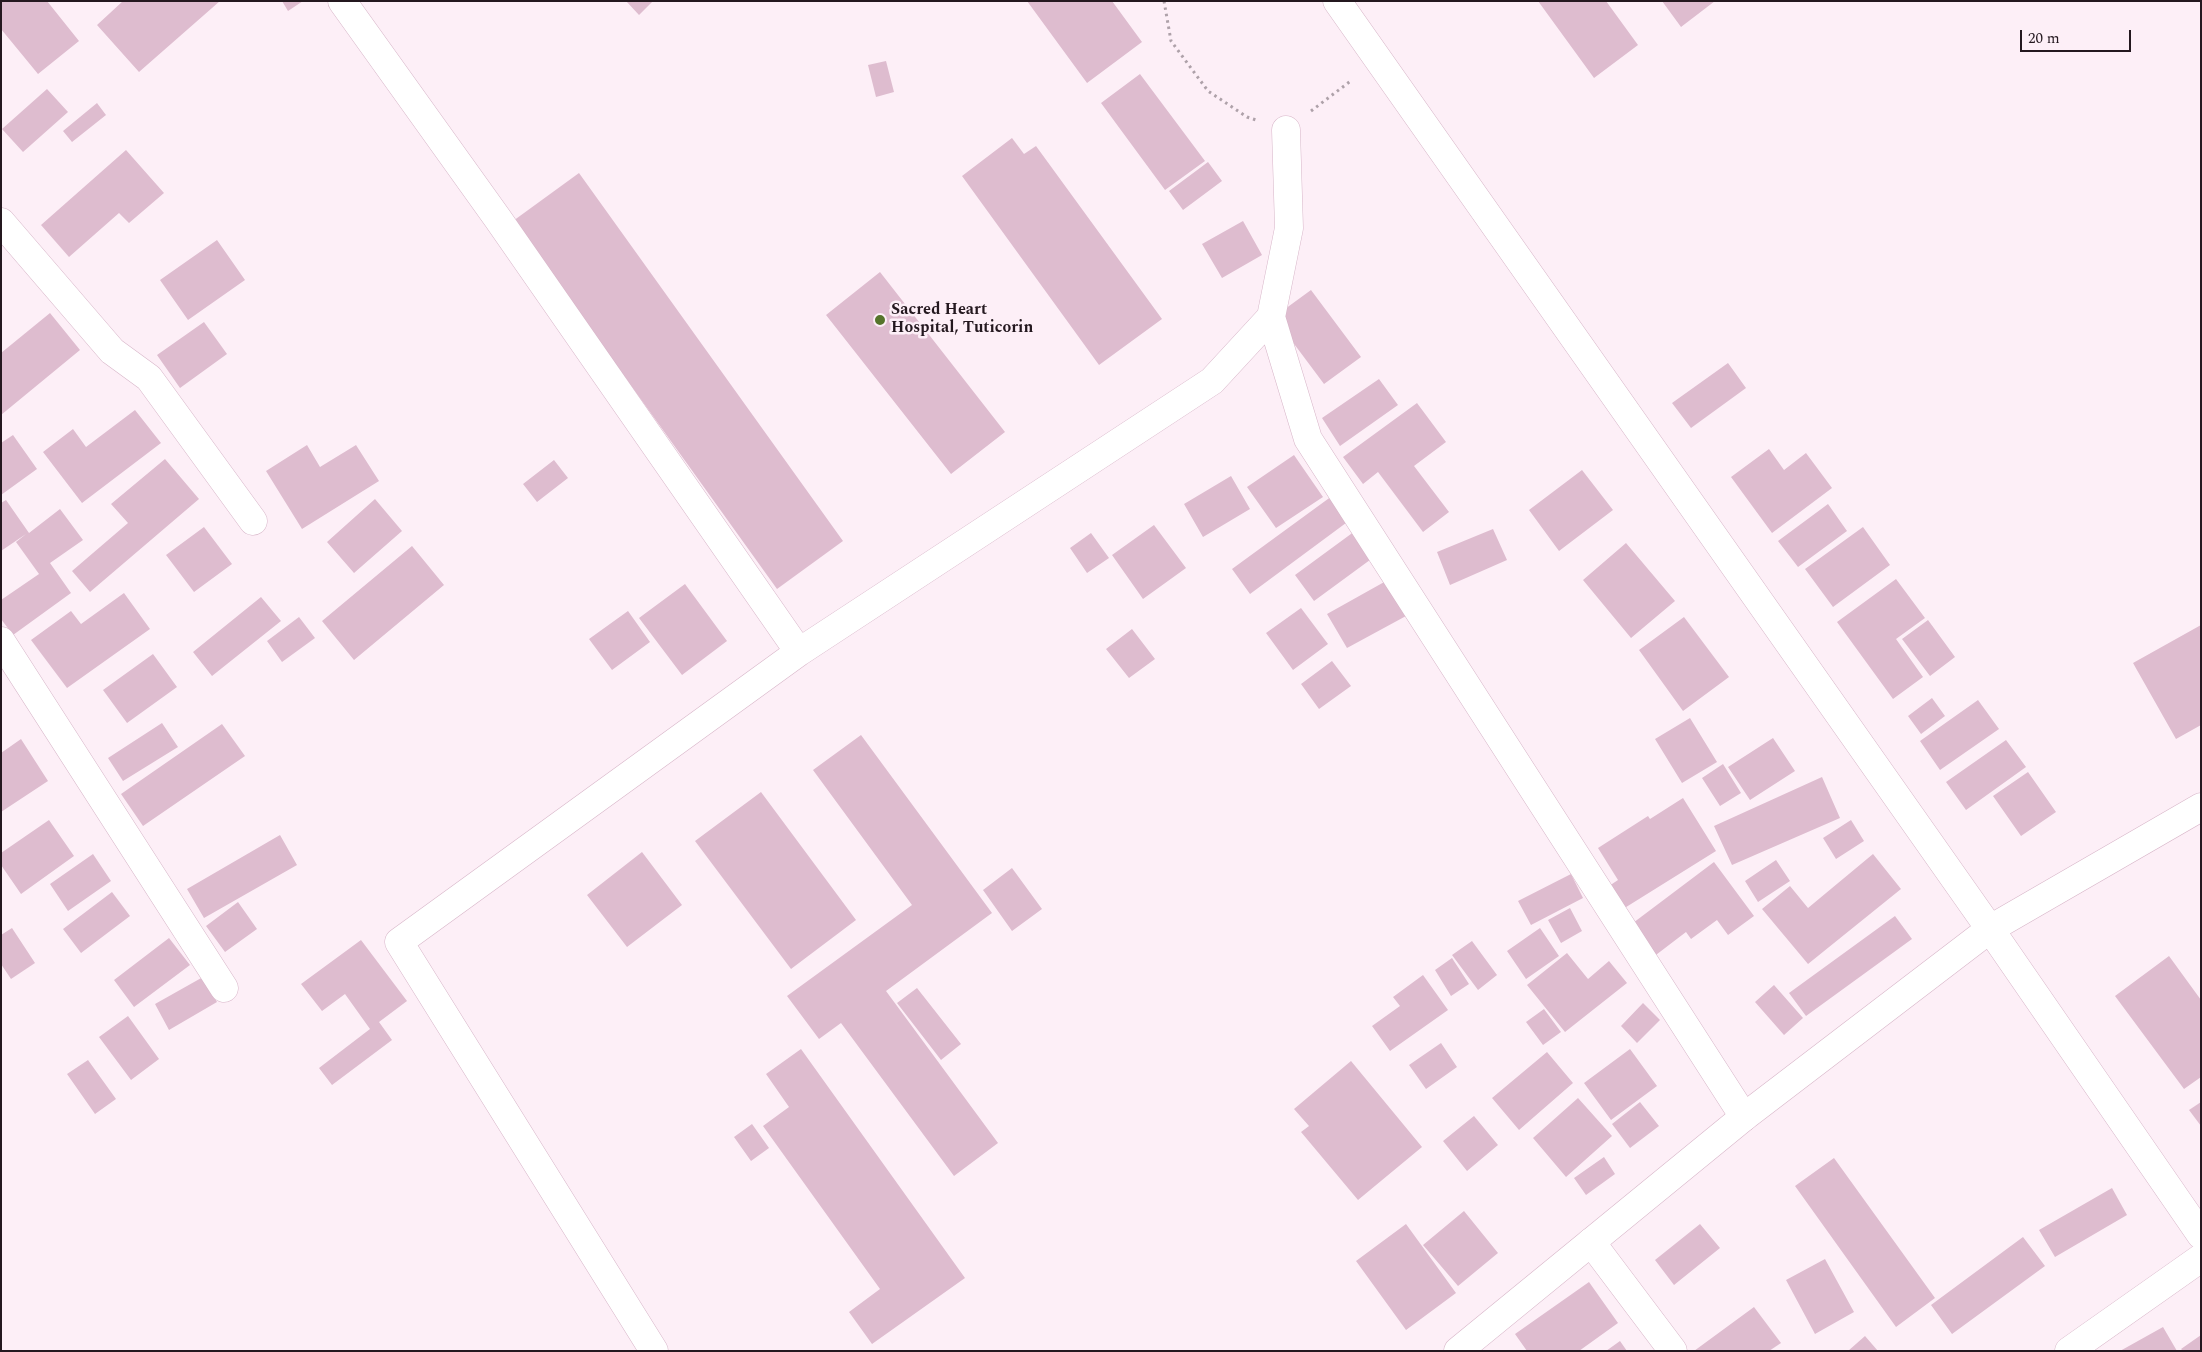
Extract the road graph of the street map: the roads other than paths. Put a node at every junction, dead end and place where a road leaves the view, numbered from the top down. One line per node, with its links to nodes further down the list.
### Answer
1 (342, 1): 8 (street)
2 (1337, 1): 10 (street)
3 (1286, 130): 5 (street)
4 (1, 222): 6 (street)
5 (1271, 317): 8 (street); 12 (street)
6 (253, 521)
7 (1, 641): 11 (street)
8 (800, 652): 16 (street)
9 (2201, 807): 10 (street)
10 (1990, 929): 12 (street); 13 (street)
11 (224, 988)
12 (1744, 1117): 14 (street)
13 (2201, 1235)
14 (1591, 1242): 17 (street); 18 (street)
15 (2201, 1258): 19 (street)
16 (654, 1351)
17 (1458, 1351)
18 (1673, 1351)
19 (2069, 1351)

